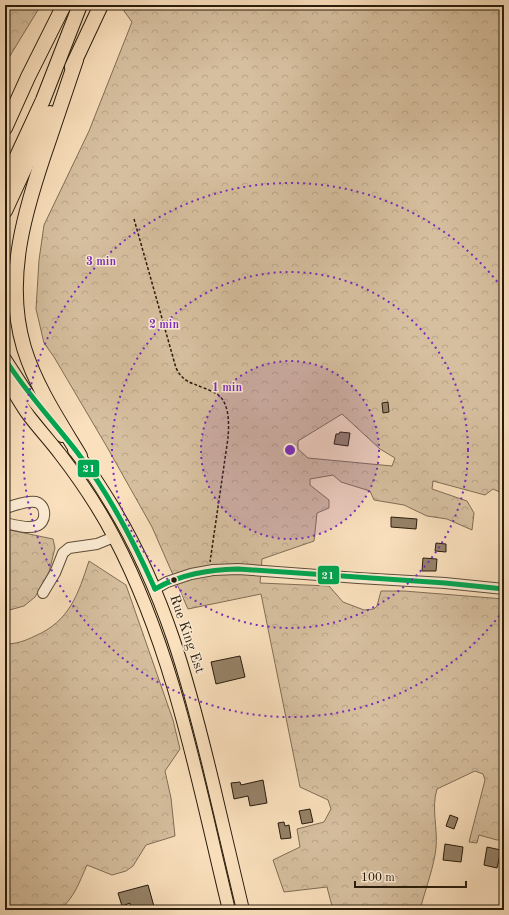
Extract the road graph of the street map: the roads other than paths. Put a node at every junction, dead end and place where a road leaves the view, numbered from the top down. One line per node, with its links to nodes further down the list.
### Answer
1 (64, 5): 5 (highway)
2 (80, 5): 6 (highway)
3 (100, 5): 4 (highway)
4 (76, 60): 7 (highway); 12 (highway)
5 (5, 128)
6 (5, 182)
7 (5, 211)
8 (5, 359): 12 (main road, Rue King Est)
9 (5, 378): 11 (main road, Rue King Est)
10 (5, 393): 11 (main road)
11 (29, 415): 15 (main road, Rue King Est)
12 (80, 456): 16 (main road, Rue King Est)
13 (5, 508): 14 (street)
14 (5, 523)
15 (114, 537): 18 (street); 19 (main road, Rue King Est)
16 (155, 589): 17 (street); 20 (main road, Rue King Est)
17 (504, 589)
18 (42, 593)
19 (229, 910)
20 (243, 910)

